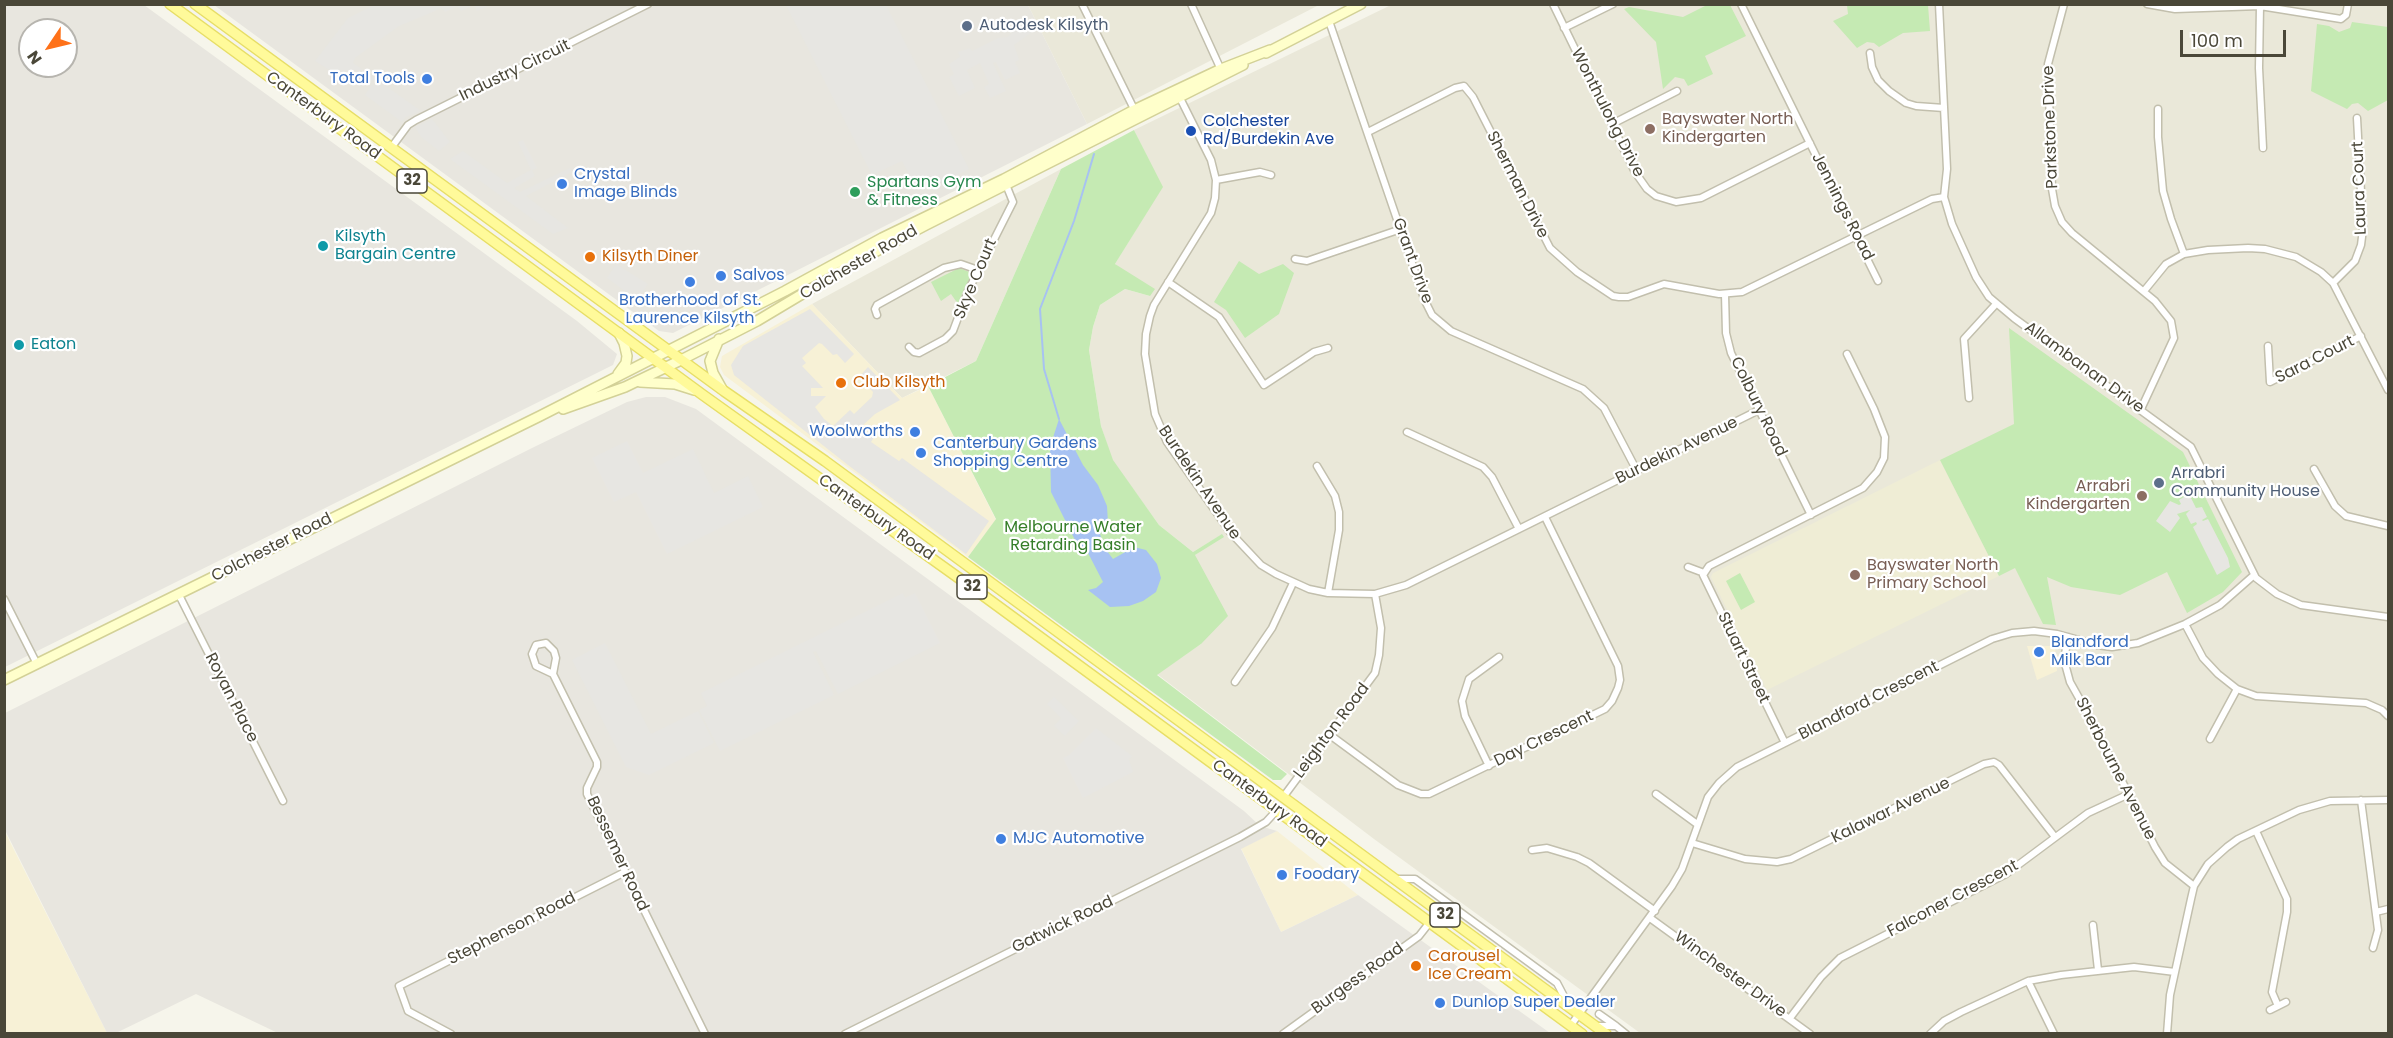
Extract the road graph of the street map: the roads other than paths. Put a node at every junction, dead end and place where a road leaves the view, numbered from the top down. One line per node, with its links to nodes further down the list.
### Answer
1 (170, 4): 15 (main road, Canterbury Road / 32)
2 (195, 4): 29 (main road, Canterbury Road / 32)
3 (648, 4): 29 (street, Industry Circuit)
4 (1082, 4): 24 (street)
5 (1191, 4): 19 (street)
6 (1361, 4): 16 (main road, Colchester Road)
7 (1553, 4): 17 (street, Wonthulong Drive)
8 (1613, 4): 17 (street)
9 (1741, 4): 28 (street, Jennings Road)
10 (1939, 4): 22 (street, Allambanan Drive)
11 (2064, 4): 43 (street, Parkstone Drive)
12 (2348, 4): 14 (street)
13 (2150, 5): 14 (street)
14 (2260, 6): 30 (street)
15 (181, 8): 47 (main road, Canterbury Road / 32)
16 (1329, 21): 19 (main road, Colchester Road); 27 (street, Grant Drive)
17 (1564, 28): 26 (street, Wonthulong Drive)
18 (1870, 53): 22 (street)
19 (1223, 72): 21 (main road, Colchester Road)
20 (1677, 91): 26 (street)
21 (1178, 94): 24 (main road, Colchester Road); 32 (street, Burdekin Avenue)
22 (1944, 108): 34 (street, Allambanan Drive)
23 (2158, 109): 37 (street)
24 (1136, 114): 33 (main road, Colchester Road)
25 (2357, 118): 42 (street, Laura Court)
26 (1612, 124): 28 (street, Wonthulong Drive)
27 (1368, 132): 35 (street, Grant Drive); 44 (street, Sherman Drive)
28 (1810, 143): 36 (street, Jennings Road)
29 (391, 148): 53 (main road, Canterbury Road / 32)
30 (2264, 148)
31 (1271, 175): 32 (street)
32 (1216, 180): 41 (street, Burdekin Avenue)
33 (1005, 182): 39 (street, Skye Court); 49 (main road, Colchester Road); 53 (main road, Colchester Road)
34 (1944, 198): 36 (street, Sherman Drive); 45 (street, Allambanan Drive)
35 (1401, 229): 38 (street); 74 (street, Grant Drive)
36 (1856, 237): 40 (street, Jennings Road); 44 (street, Sherman Drive)
37 (2184, 254): 42 (street); 43 (street)
38 (1295, 259)
39 (978, 270): 46 (street); 51 (street, Skye Court)
40 (1878, 281)
41 (1168, 282): 52 (street); 84 (street, Burdekin Avenue)
42 (2333, 282): 48 (street)
43 (2144, 291): 64 (street, Parkstone Drive)
44 (1725, 294): 65 (street, Colbury Road)
45 (1996, 304): 63 (street); 64 (street, Allambanan Drive)
46 (877, 311)
47 (619, 333): 55 (main road, Canterbury Road / 32); 58 (main road)
48 (2361, 336): 50 (street, Sara Court); 60 (street)
49 (719, 339): 56 (main road, Colchester Road); 61 (main road)
50 (2268, 346)
51 (909, 347)
52 (1328, 348)
53 (669, 351): 55 (main road, Colchester Road); 56 (main road, Canterbury Road / 32)
54 (1847, 354): 75 (street)
55 (654, 358): 57 (main road, Canterbury Road / 32); 58 (main road, Colchester Road)
56 (681, 360): 57 (main road, Colchester Road); 61 (main road, Canterbury Road / 32)
57 (666, 367): 59 (main road, Colchester Road); 62 (main road, Canterbury Road / 32)
58 (614, 378): 66 (main road, Colchester Road)
59 (634, 383): 62 (main road); 66 (main road, Colchester Road)
60 (2388, 390)
61 (724, 391): 68 (main road, Canterbury Road / 32)
62 (703, 395): 70 (main road, Canterbury Road / 32)
63 (1969, 398)
64 (2140, 409): 83 (street, Allambanan Drive)
65 (1759, 410): 74 (street, Burdekin Avenue); 75 (street, Colbury Road)
66 (540, 416): 87 (main road, Colchester Road)
67 (1407, 432): 79 (street)
68 (798, 442): 69 (main road, Canterbury Road / 32); 70 (main road)
69 (808, 449): 71 (main road); 77 (main road, Canterbury Road / 32)
70 (788, 456): 71 (main road, Canterbury Road / 32)
71 (798, 463): 80 (main road, Canterbury Road / 32)
72 (1317, 466): 85 (street)
73 (2314, 469): 78 (street)
74 (1637, 471): 76 (street, Burdekin Avenue)
75 (1810, 514): 82 (street)
76 (1545, 517): 79 (street, Burdekin Avenue); 104 (street, Day Crescent)
77 (907, 521): 80 (street); 96 (main road, Canterbury Road / 32)
78 (2388, 526)
79 (1519, 530): 86 (street, Burdekin Avenue)
80 (897, 533): 99 (main road, Canterbury Road / 32)
81 (1688, 567): 82 (street)
82 (1704, 573): 103 (street, Stuart Street)
83 (2253, 576): 89 (street); 90 (street, Blandford Crescent)
84 (1293, 583): 85 (street, Burdekin Avenue); 97 (street)
85 (1328, 593): 86 (street, Burdekin Avenue)
86 (1375, 594): 101 (street, Leighton Road)
87 (179, 595): 93 (main road, Colchester Road); 110 (street, Royan Place)
88 (4, 599): 93 (street)
89 (2388, 617)
90 (2185, 624): 91 (street, Blandford Crescent); 98 (street)
91 (2067, 637): 103 (street, Blandford Crescent); 106 (street, Sherbourne Avenue)
92 (1498, 657): 104 (street)
93 (37, 664): 95 (main road, Colchester Road)
94 (553, 674): 94 (street, Bessemer Road); 117 (street, Bessemer Road)
95 (4, 680)
96 (1124, 681): 99 (main road); 107 (main road, Canterbury Road / 32)
97 (1235, 682)
98 (2237, 688): 100 (street); 102 (street)
99 (1116, 692): 111 (main road, Canterbury Road / 32)
100 (2388, 716)
101 (1329, 735): 104 (street, Day Crescent); 107 (street, Leighton Road)
102 (2210, 739)
103 (1785, 743): 112 (street, Blandford Crescent)
104 (1490, 766)
105 (1656, 795): 112 (street)
106 (2129, 795): 114 (street, Falconer Crescent); 118 (street, Sherbourne Avenue)
107 (1284, 796): 111 (main road); 132 (main road, Canterbury Road / 32)
108 (2361, 800): 109 (street); 113 (street); 121 (street)
109 (2388, 800)
110 (283, 801)
111 (1276, 810): 123 (main road, Canterbury Road / 32); 140 (street, Gatwick Road)
112 (1697, 824): 115 (street, Blandford Crescent)
113 (2256, 831): 118 (street); 130 (street)
114 (2055, 837): 115 (street, Kalawar Avenue); 134 (street, Falconer Crescent)
115 (1692, 843): 120 (street, Blandford Crescent)
116 (1532, 850): 120 (street)
117 (625, 872): 138 (street, Stephenson Road); 139 (street, Bessemer Road)
118 (2194, 885): 127 (street)
119 (2388, 909): 121 (street)
120 (1655, 911): 122 (street, Blandford Crescent)
121 (2376, 912): 125 (street)
122 (1650, 918): 132 (street, Blandford Crescent); 134 (street, Winchester Drive)
123 (1430, 922): 137 (main road, Canterbury Road / 32); 141 (street, Burgess Road)
124 (2093, 925): 126 (street)
125 (2373, 948)
126 (2098, 970): 127 (street); 128 (street)
127 (2175, 972): 147 (street)
128 (2028, 981): 145 (street); 146 (street)
129 (2286, 1002): 130 (street)
130 (2278, 1006): 131 (street)
131 (2270, 1010)
132 (1580, 1014): 135 (main road, Canterbury Road / 32); 137 (street, Blandford Crescent)
133 (1599, 1014): 136 (street)
134 (1790, 1018): 144 (street, Winchester Drive)
135 (1596, 1026): 136 (street); 142 (main road, Canterbury Road / 32)
136 (1616, 1026): 143 (street)
137 (1575, 1029)
138 (451, 1034)
139 (705, 1034)
140 (845, 1034)
141 (1283, 1034)
142 (1606, 1034)
143 (1626, 1034)
144 (1810, 1034)
145 (1929, 1034)
146 (2054, 1034)
147 (2167, 1034)

